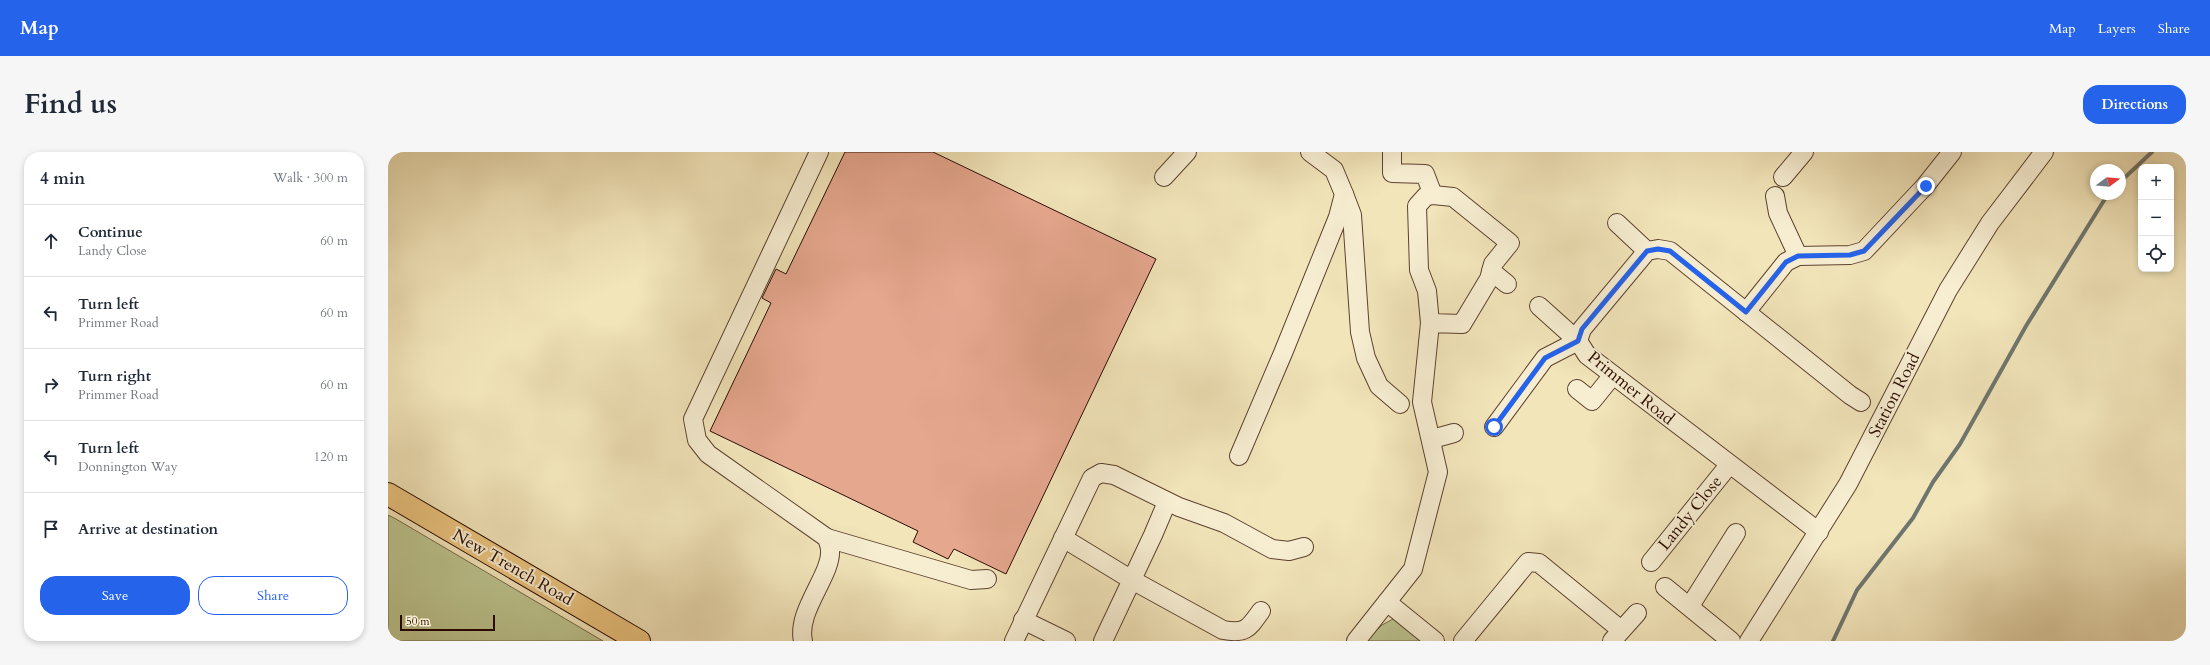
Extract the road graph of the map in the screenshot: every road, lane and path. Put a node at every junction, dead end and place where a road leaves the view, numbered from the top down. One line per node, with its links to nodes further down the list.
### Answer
1 (819, 152): 35 (street)
2 (1187, 152): 8 (street)
3 (1310, 152): 10 (street)
4 (1392, 152): 11 (street)
5 (1804, 152): 9 (street)
6 (1952, 152): 15 (street)
7 (2044, 152): 33 (street, Station Road)
8 (1164, 177)
9 (1783, 177)
10 (1344, 194): 25 (street); 29 (street)
11 (1433, 194): 16 (street); 20 (street)
12 (1775, 196): 15 (street)
13 (1617, 223): 14 (street)
14 (1647, 251): 19 (street); 21 (street, Primmer Road)
15 (1798, 256): 19 (street)
16 (1491, 271): 17 (street); 20 (street)
17 (1507, 284)
18 (1539, 306): 21 (street)
19 (1746, 312): 24 (street)
20 (1430, 323): 28 (street)
21 (1578, 341): 22 (street, Primmer Road); 26 (street)
22 (1613, 375): 23 (street); 30 (street, Primmer Road)
23 (1577, 389)
24 (1861, 402)
25 (1400, 404)
26 (1494, 427)
27 (1454, 433): 28 (street)
28 (1432, 439): 42 (street)
29 (1238, 456)
30 (1729, 464): 33 (street, Primmer Road); 38 (street, Landy Close)
31 (388, 494): 48 (highway, New Trench Road)
32 (1167, 502): 36 (street); 37 (street); 40 (street)
33 (1819, 532): 57 (street, Station Road)
34 (1736, 533): 43 (street)
35 (826, 538): 39 (street); 49 (street)
36 (1063, 538): 40 (street); 46 (street)
37 (1304, 546)
38 (1652, 562)
39 (987, 579)
40 (1132, 580): 44 (street); 52 (street)
41 (1665, 587): 43 (street)
42 (1387, 602): 53 (street); 54 (street)
43 (1690, 606): 56 (street)
44 (1261, 611)
45 (1637, 612): 47 (street)
46 (1023, 620): 50 (street); 51 (street)
47 (1616, 636): 55 (street)
48 (639, 641)
49 (803, 641)
50 (1014, 641)
51 (1066, 641)
52 (1103, 641)
53 (1356, 641)
54 (1435, 641)
55 (1463, 641)
56 (1731, 641)
57 (1749, 641)

